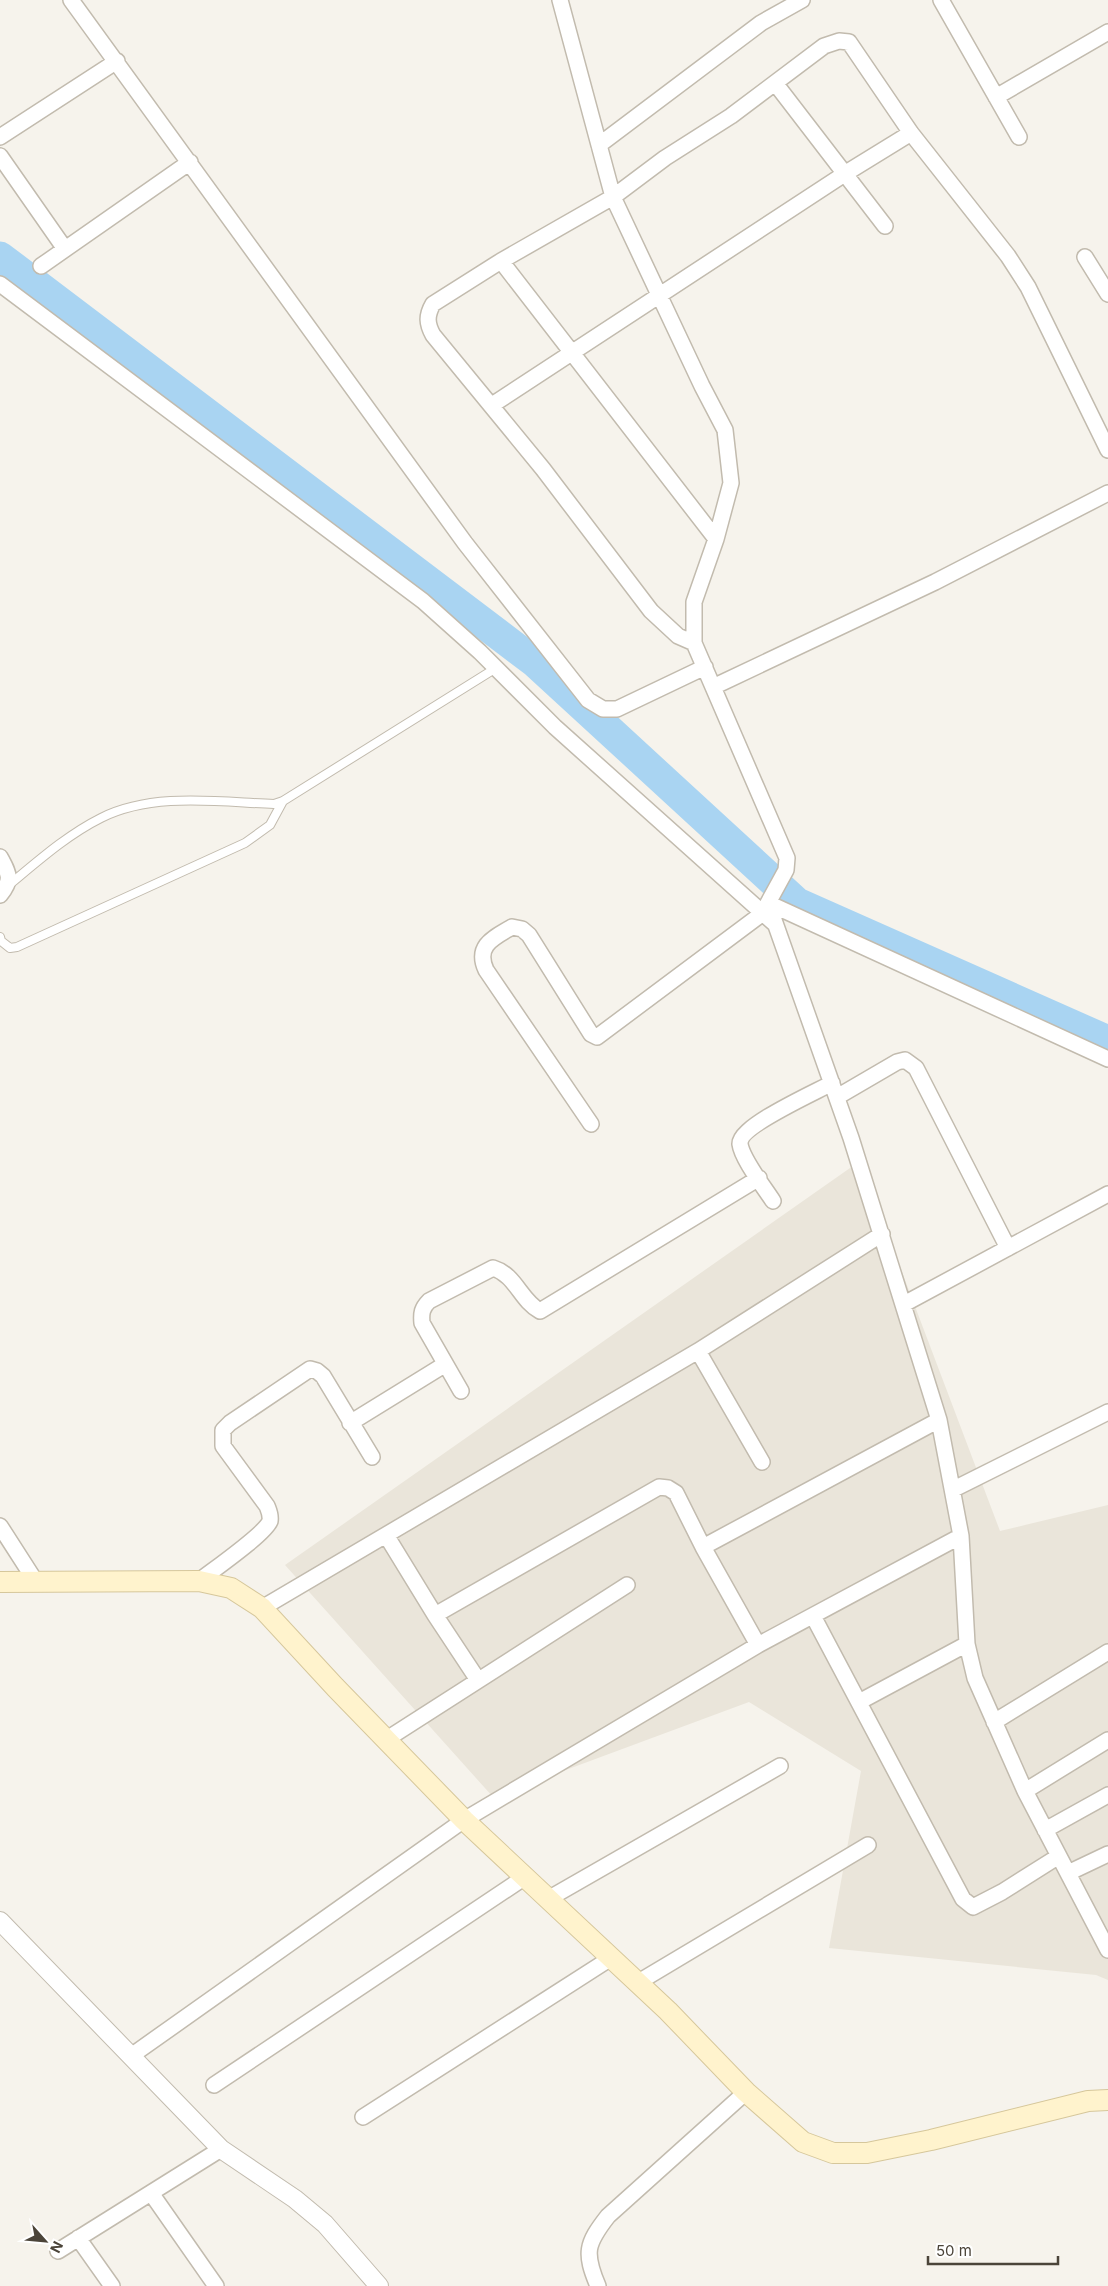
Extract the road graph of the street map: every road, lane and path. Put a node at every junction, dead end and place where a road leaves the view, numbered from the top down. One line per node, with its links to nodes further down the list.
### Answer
1 (71, 0): 6 (street)
2 (560, 0): 12 (street)
3 (802, 0): 12 (street)
4 (941, 0): 8 (street)
5 (1108, 32): 8 (street)
6 (116, 61): 10 (street); 14 (street)
7 (775, 83): 9 (street); 15 (street); 16 (street)
8 (996, 97): 11 (street)
9 (911, 133): 15 (street); 27 (street)
10 (0, 137)
11 (1019, 137)
12 (599, 145): 16 (street)
13 (0, 156): 18 (street)
14 (190, 162): 18 (street); 31 (street)
15 (846, 173): 17 (street); 24 (street)
16 (613, 197): 20 (street); 24 (street)
17 (886, 226)
18 (65, 250): 21 (street)
19 (1085, 257): 23 (street)
20 (501, 261): 25 (street); 26 (street)
21 (41, 266)
22 (0, 284): 32 (street)
23 (1108, 294)
24 (660, 296): 25 (street); 29 (street)
25 (572, 353): 26 (street); 29 (street)
26 (492, 405): 30 (street)
27 (1108, 450)
28 (1108, 493): 33 (street)
29 (716, 539): 30 (street)
30 (694, 643): 31 (street)
31 (705, 667): 33 (street)
32 (496, 668): 34 (lane); 37 (street)
33 (713, 687): 37 (street)
34 (283, 801): 36 (lane); 38 (lane)
35 (0, 857): 36 (street)
36 (4, 890)
37 (768, 904): 39 (street); 40 (street); 41 (street)
38 (0, 937)
39 (1108, 1058)
40 (834, 1090): 42 (street); 45 (street); 46 (street)
41 (591, 1124)
42 (759, 1178): 44 (street); 49 (street)
43 (1108, 1194): 46 (street)
44 (773, 1201)
45 (882, 1234): 47 (street); 48 (street)
46 (1008, 1248): 47 (street)
47 (904, 1304): 52 (street)
48 (698, 1351): 55 (street); 58 (street)
49 (444, 1365): 50 (street); 53 (street)
50 (461, 1391)
51 (1108, 1412): 56 (street)
52 (939, 1420): 56 (street); 60 (street)
53 (350, 1423): 54 (street); 61 (street)
54 (372, 1457)
55 (762, 1462)
56 (954, 1489): 59 (street)
57 (0, 1526): 63 (street)
58 (386, 1535): 65 (street); 66 (street)
59 (962, 1536): 67 (street); 68 (street)
60 (703, 1547): 66 (street); 69 (street)
61 (199, 1581): 63 (main road); 65 (main road)
62 (0, 1582): 63 (main road)
63 (36, 1582)
64 (627, 1585): 71 (street)
65 (262, 1608): 74 (main road)
66 (435, 1615): 71 (street)
67 (813, 1616): 69 (street); 72 (street)
68 (967, 1644): 72 (street); 73 (street)
69 (758, 1645): 79 (street)
70 (1108, 1652): 73 (street)
71 (478, 1680): 74 (street)
72 (859, 1702): 83 (street)
73 (994, 1722): 77 (street)
74 (387, 1739): 79 (main road)
75 (1108, 1740): 77 (street)
76 (780, 1766): 86 (street)
77 (1025, 1791): 80 (street)
78 (1108, 1795): 80 (street)
79 (464, 1820): 85 (main road); 92 (street)
80 (1045, 1830): 83 (street)
81 (868, 1845): 91 (street)
82 (1108, 1854): 84 (street)
83 (1059, 1856): 84 (street)
84 (1068, 1873): 88 (street)
85 (525, 1877): 86 (main road); 93 (street)
86 (548, 1899): 90 (main road)
87 (0, 1921): 92 (street)
88 (1105, 1934): 89 (street)
89 (1108, 1950)
90 (611, 1958): 91 (main road); 96 (street)
91 (637, 1982): 94 (main road)
92 (131, 2056): 97 (street)
93 (214, 2085)
94 (746, 2092): 95 (main road); 104 (street)
95 (1108, 2100)
96 (363, 2117)
97 (221, 2149): 98 (street); 103 (street)
98 (151, 2193): 99 (street); 102 (street)
99 (78, 2238): 100 (street); 101 (street)
100 (58, 2250)
101 (112, 2286)
102 (216, 2286)
103 (379, 2286)
104 (598, 2286)

